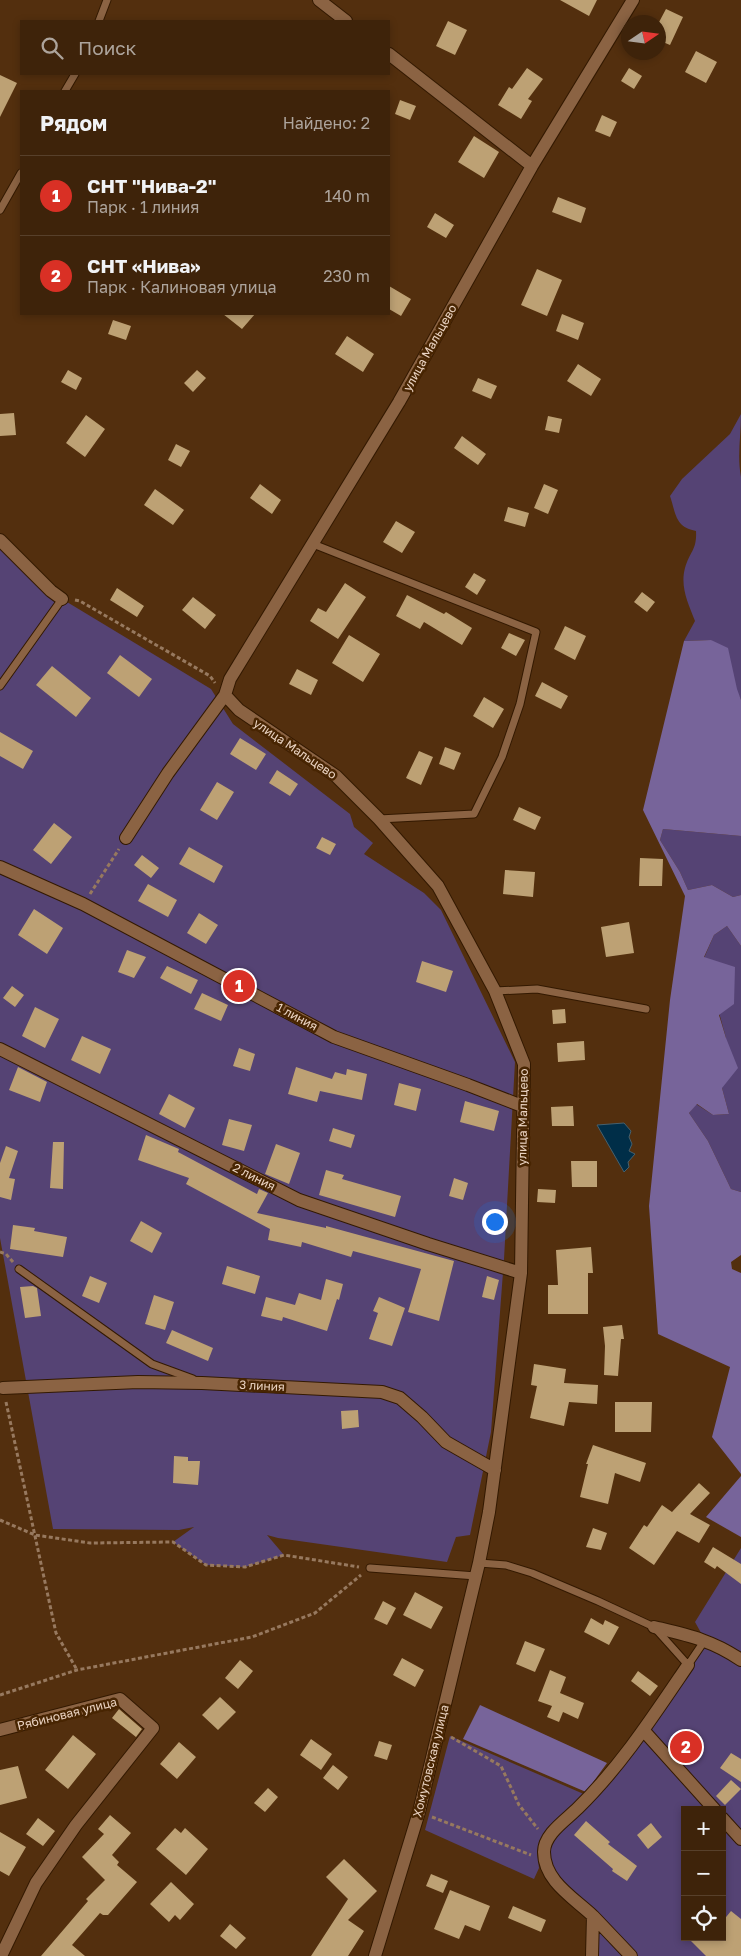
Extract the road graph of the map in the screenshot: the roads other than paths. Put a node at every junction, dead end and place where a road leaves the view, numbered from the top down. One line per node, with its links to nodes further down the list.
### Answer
1 (107, 0): 4 (lane)
2 (319, 0): 5 (street)
3 (633, 0): 9 (street, улица Мальцево)
4 (99, 20)
5 (345, 20)
6 (390, 55): 9 (street)
7 (74, 75): 8 (lane)
8 (66, 90)
9 (532, 166): 13 (street, улица Мальцево)
10 (20, 175): 11 (lane)
11 (0, 210)
12 (0, 540): 14 (street)
13 (313, 544): 16 (street, улица Мальцево); 17 (lane)
14 (62, 599): 15 (lane)
15 (0, 686)
16 (225, 695): 17 (street, улица Мальцево); 18 (street, улица Мальцево)
17 (379, 819): 20 (street, улица Мальцево)
18 (126, 838)
19 (0, 867): 23 (street, 1 линия)
20 (495, 991): 21 (lane); 23 (street, улица Мальцево)
21 (646, 1009)
22 (0, 1049): 25 (street, 2 линия)
23 (522, 1106): 25 (street, улица Мальцево)
24 (19, 1269): 26 (lane)
25 (521, 1273): 28 (street, улица Мальцево)
26 (202, 1383): 27 (street, 3 линия); 28 (street, 3 линия)
27 (3, 1388)
28 (494, 1470): 29 (street, улица Мальцево)
29 (479, 1563): 31 (street, Хомутовская улица); 32 (lane)
30 (370, 1568): 31 (lane)
31 (476, 1576): 43 (street, Хомутовская улица)
32 (654, 1627): 33 (street); 35 (lane)
33 (705, 1640): 34 (street); 35 (lane)
34 (741, 1660)
35 (688, 1666): 37 (street)
36 (0, 1730): 42 (street, Рябиновая улица)
37 (644, 1731): 38 (street); 41 (street)
38 (710, 1806)
39 (726, 1822): 40 (street)
40 (741, 1839)
41 (593, 1916): 44 (street); 45 (street)
42 (1, 1956)
43 (374, 1956)
44 (592, 1956)
45 (631, 1956)

